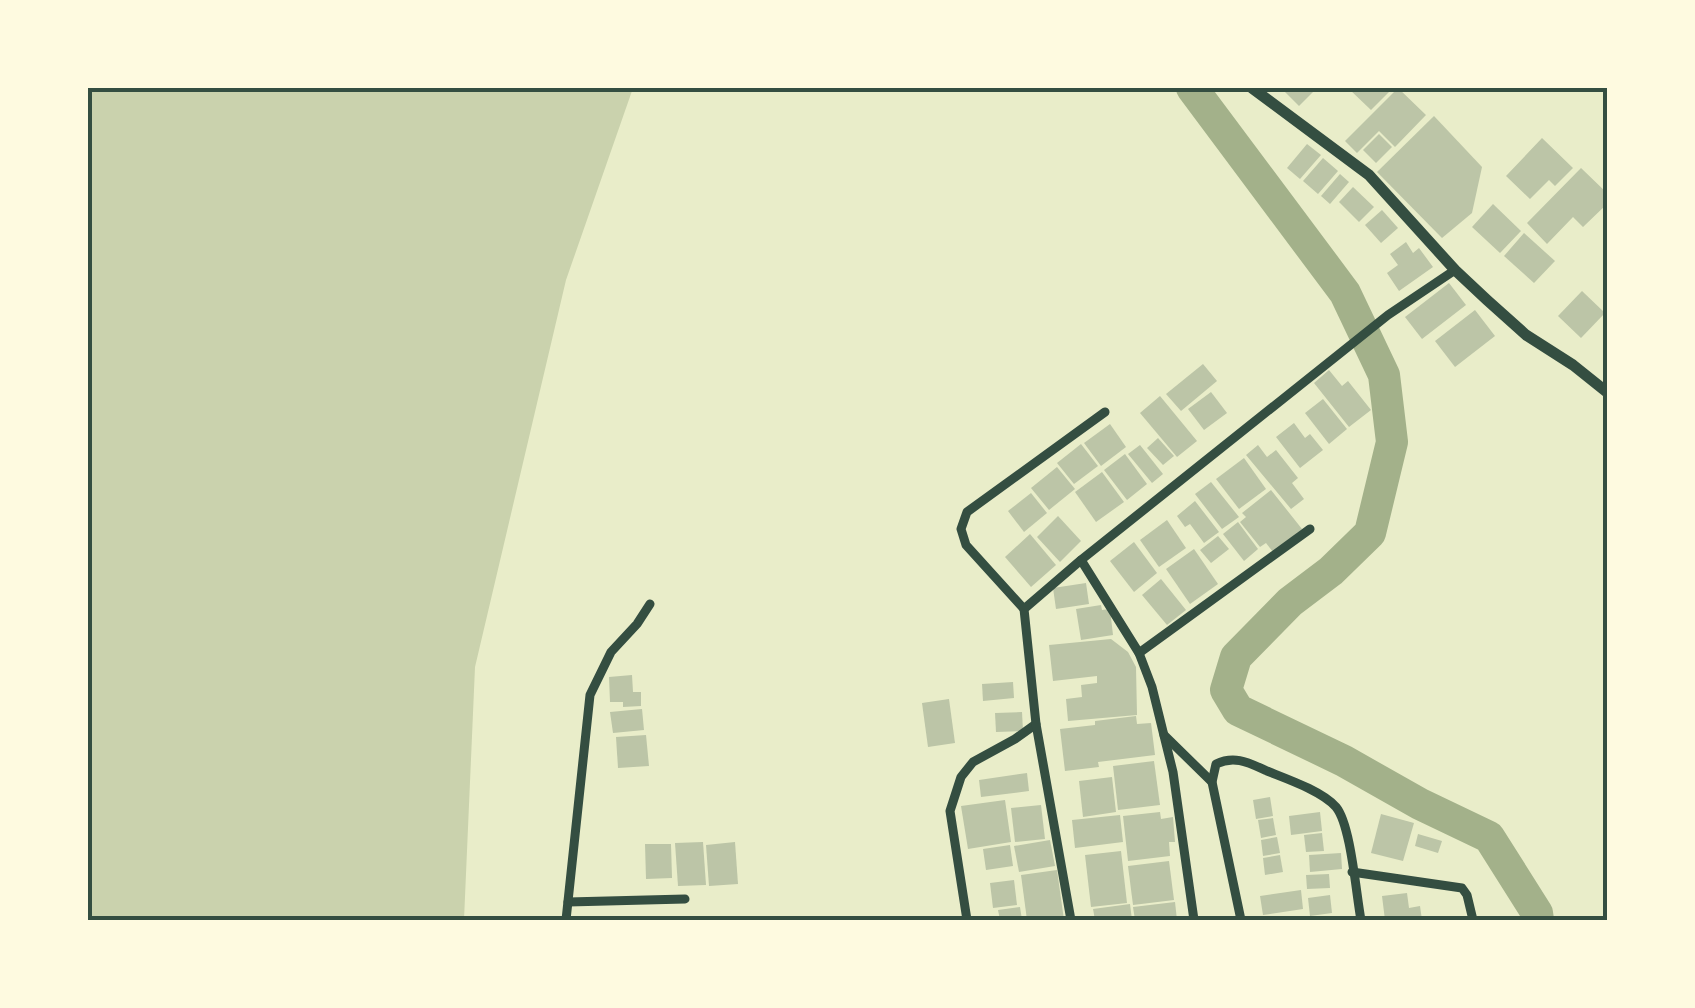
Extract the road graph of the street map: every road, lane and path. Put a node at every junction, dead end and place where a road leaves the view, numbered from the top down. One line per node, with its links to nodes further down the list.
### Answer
1 (1252, 88): 2 (street)
2 (1456, 270): 3 (street); 6 (street)
3 (1608, 393)
4 (1105, 412): 8 (street)
5 (1310, 529): 9 (street)
6 (1081, 560): 8 (street); 9 (street)
7 (650, 604): 15 (street)
8 (1024, 609): 10 (street)
9 (1139, 653): 11 (street)
10 (1036, 724): 17 (street); 18 (street)
11 (1164, 734): 12 (street); 19 (street)
12 (1212, 782): 13 (street); 20 (street)
13 (1352, 872): 21 (street); 22 (street)
14 (684, 898): 15 (street)
15 (568, 902): 16 (street)
16 (566, 920)
17 (967, 920)
18 (1071, 920)
19 (1194, 920)
20 (1241, 920)
21 (1361, 920)
22 (1473, 920)

